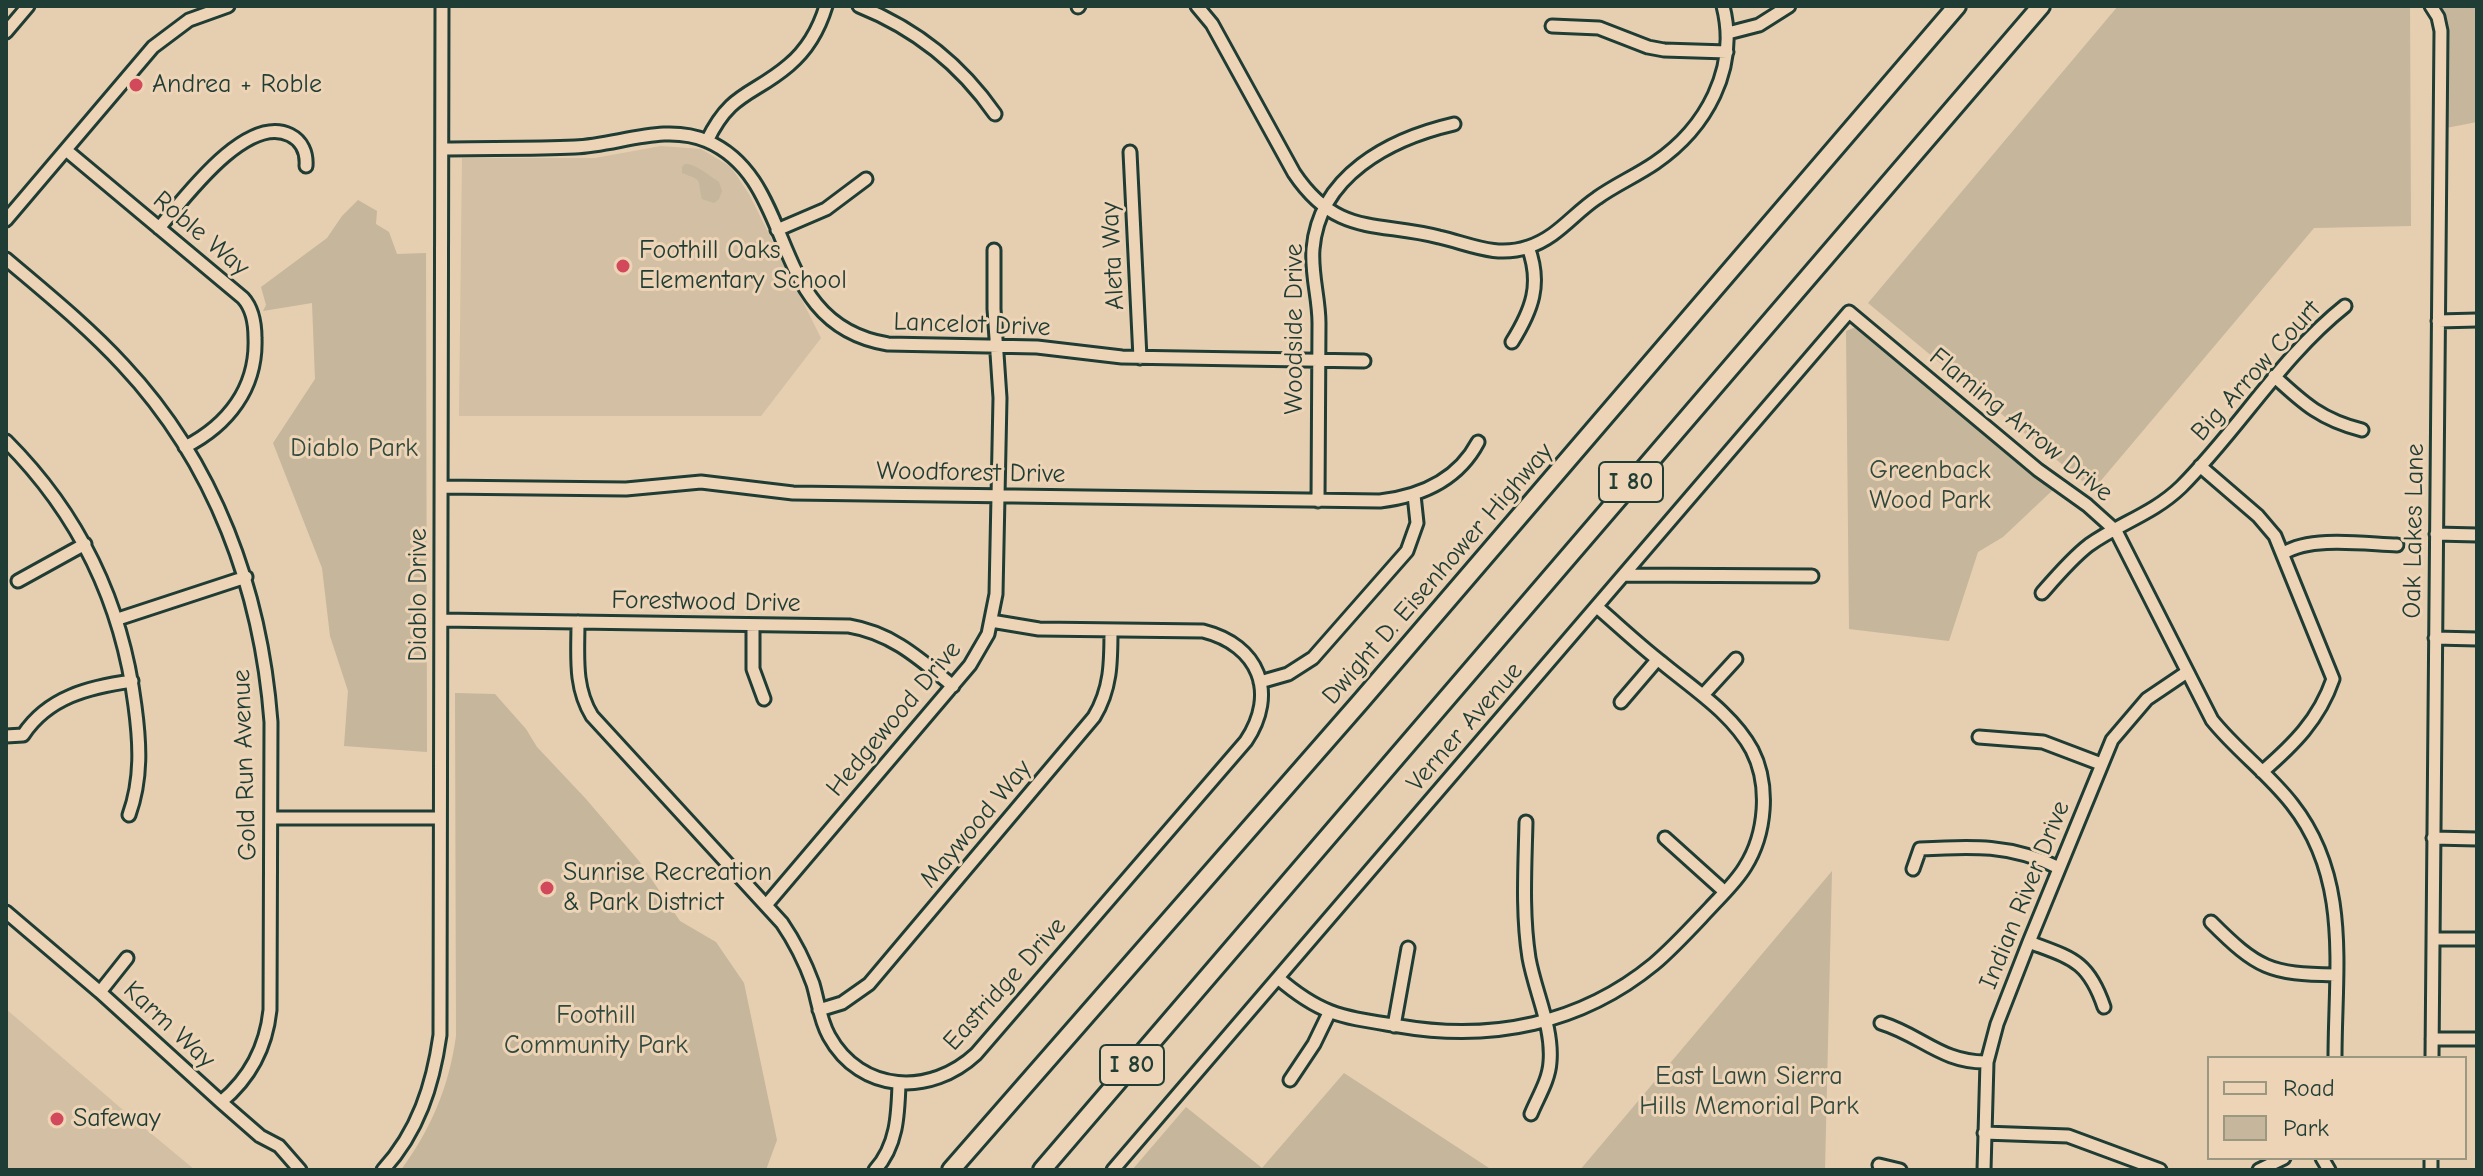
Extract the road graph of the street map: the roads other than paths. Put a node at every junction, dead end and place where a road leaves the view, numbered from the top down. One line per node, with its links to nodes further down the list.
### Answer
1 (28, 6): 13 (street)
2 (228, 6): 20 (street)
3 (442, 6): 19 (street, Diablo Drive)
4 (826, 6): 18 (street)
5 (859, 6): 16 (street)
6 (1723, 6): 14 (street)
7 (1789, 6): 14 (street)
8 (1957, 6): 125 (highway, Dwight D. Eisenhower Highway / I 80)
9 (2041, 6): 126 (highway, I 80)
10 (2431, 6): 34 (street, Oak Lakes Lane)
11 (1202, 8): 24 (street)
12 (1552, 26): 15 (street)
13 (6, 32)
14 (1728, 33): 15 (street)
15 (1727, 52): 28 (street)
16 (995, 114)
17 (1454, 124): 24 (street)
18 (707, 141): 19 (street, Lancelot Drive); 27 (street, Lancelot Drive)
19 (442, 149): 46 (street, Diablo Drive)
20 (66, 150): 25 (street); 26 (street, Roble Way)
21 (1130, 152): 37 (street, Aleta Way)
22 (306, 166): 26 (street)
23 (866, 179): 27 (street)
24 (1325, 207): 28 (street); 38 (street, Woodside Drive)
25 (6, 220)
26 (159, 228): 44 (street, Roble Way)
27 (777, 230): 36 (street, Lancelot Drive)
28 (1528, 247): 35 (street)
29 (994, 250): 36 (street, Hedgewood Drive)
30 (6, 259): 44 (street, Gold Run Avenue)
31 (2345, 306): 40 (street, Big Arrow Court)
32 (1849, 312): 50 (street, Flaming Arrow Drive); 56 (street, Verner Avenue)
33 (2477, 320): 34 (street)
34 (2438, 321): 51 (street, Oak Lakes Lane)
35 (1512, 342)
36 (997, 347): 37 (street, Lancelot Drive); 48 (street, Hedgewood Drive)
37 (1140, 358): 38 (street, Lancelot Drive)
38 (1319, 360): 39 (street, Lancelot Drive); 49 (street, Woodside Drive)
39 (1364, 361)
40 (2274, 376): 41 (street); 45 (street, Big Arrow Court)
41 (2362, 430)
42 (6, 441): 53 (street)
43 (1478, 442): 47 (street, Woodforest Drive)
44 (185, 447): 58 (street, Gold Run Avenue)
45 (2200, 466): 50 (street, Big Arrow Court); 55 (street)
46 (441, 487): 48 (street, Woodforest Drive); 63 (street, Diablo Drive)
47 (1414, 495): 49 (street, Woodforest Drive); 74 (street)
48 (998, 496): 49 (street, Woodforest Drive); 64 (street, Hedgewood Drive)
49 (1318, 501)
50 (2116, 531): 60 (street, Big Arrow Court); 72 (street, Flaming Arrow Drive)
51 (2436, 534): 52 (street); 68 (street, Oak Lakes Lane)
52 (2477, 535)
53 (85, 544): 59 (street); 62 (street)
54 (2397, 545): 55 (street)
55 (2284, 553): 82 (street)
56 (1624, 575): 57 (street); 61 (street, Verner Avenue)
57 (1812, 576)
58 (246, 577): 62 (street); 84 (street, Gold Run Avenue)
59 (18, 581)
60 (2042, 593)
61 (1597, 607): 71 (street); 102 (street, Verner Avenue)
62 (118, 619): 73 (street)
63 (441, 620): 65 (street, Forestwood Drive); 85 (street, Diablo Drive)
64 (991, 621): 67 (street); 75 (street, Hedgewood Drive)
65 (578, 622): 66 (street, Forestwood Drive); 93 (street, Eastridge Drive)
66 (753, 625): 75 (street, Forestwood Drive); 77 (street)
67 (1111, 630): 74 (street); 105 (street, Maywood Way)
68 (2435, 638): 69 (street); 88 (street, Oak Lakes Lane)
69 (2477, 639)
70 (1736, 659): 76 (street)
71 (1657, 660): 76 (street); 78 (street)
72 (2187, 672): 81 (street, Indian River Drive); 82 (street, Flaming Arrow Drive)
73 (132, 681): 79 (street); 83 (street)
74 (1260, 682): 116 (street, Eastridge Drive)
75 (953, 686): 93 (street, Hedgewood Drive)
76 (1703, 695): 92 (street)
77 (764, 699)
78 (1621, 702)
79 (6, 736)
80 (1979, 737): 81 (street)
81 (2101, 764): 90 (street, Indian River Drive)
82 (2262, 772): 101 (street, Flaming Arrow Drive)
83 (129, 815)
84 (271, 818): 85 (street); 117 (street, Gold Run Avenue)
85 (440, 818): 123 (street, Diablo Drive)
86 (1526, 822): 107 (street)
87 (1665, 838): 92 (street)
88 (2433, 838): 89 (street); 96 (street, Oak Lakes Lane)
89 (2477, 839)
90 (2059, 868): 91 (street); 98 (street, Indian River Drive)
91 (1913, 869)
92 (1725, 892): 107 (street)
93 (767, 904): 105 (street, Eastridge Drive)
94 (6, 912): 103 (street, Karm Way)
95 (2211, 922): 101 (street)
96 (2433, 939): 97 (street); 110 (street, Oak Lakes Lane)
97 (2477, 939)
98 (2029, 942): 104 (street); 114 (street, Indian River Drive)
99 (1408, 948): 109 (street)
100 (127, 958): 103 (street)
101 (2335, 975): 112 (street, Flaming Arrow Drive)
102 (1278, 978): 106 (street); 127 (street, Verner Avenue)
103 (100, 992): 117 (street, Karm Way)
104 (2104, 1007)
105 (819, 1010): 116 (street, Eastridge Drive)
106 (1329, 1013): 109 (street); 115 (street)
107 (1544, 1022): 109 (street); 118 (street)
108 (1881, 1023): 114 (street)
109 (1394, 1026)
110 (2432, 1039): 111 (street); 113 (street, Oak Lakes Lane)
111 (2477, 1039)
112 (2335, 1056)
113 (2432, 1056)
114 (1987, 1062): 119 (street, Indian River Drive)
115 (1290, 1080)
116 (899, 1084): 124 (street)
117 (221, 1102): 122 (street, Karm Way)
118 (1531, 1114)
119 (1984, 1133): 129 (street, Indian River Drive); 130 (street)
120 (2280, 1160): 131 (street)
121 (1879, 1165): 128 (street)
122 (300, 1170)
123 (383, 1170)
124 (875, 1170)
125 (951, 1170)
126 (1042, 1170)
127 (1113, 1170)
128 (1900, 1170)
129 (1984, 1170)
130 (2160, 1170)
131 (2259, 1170)

